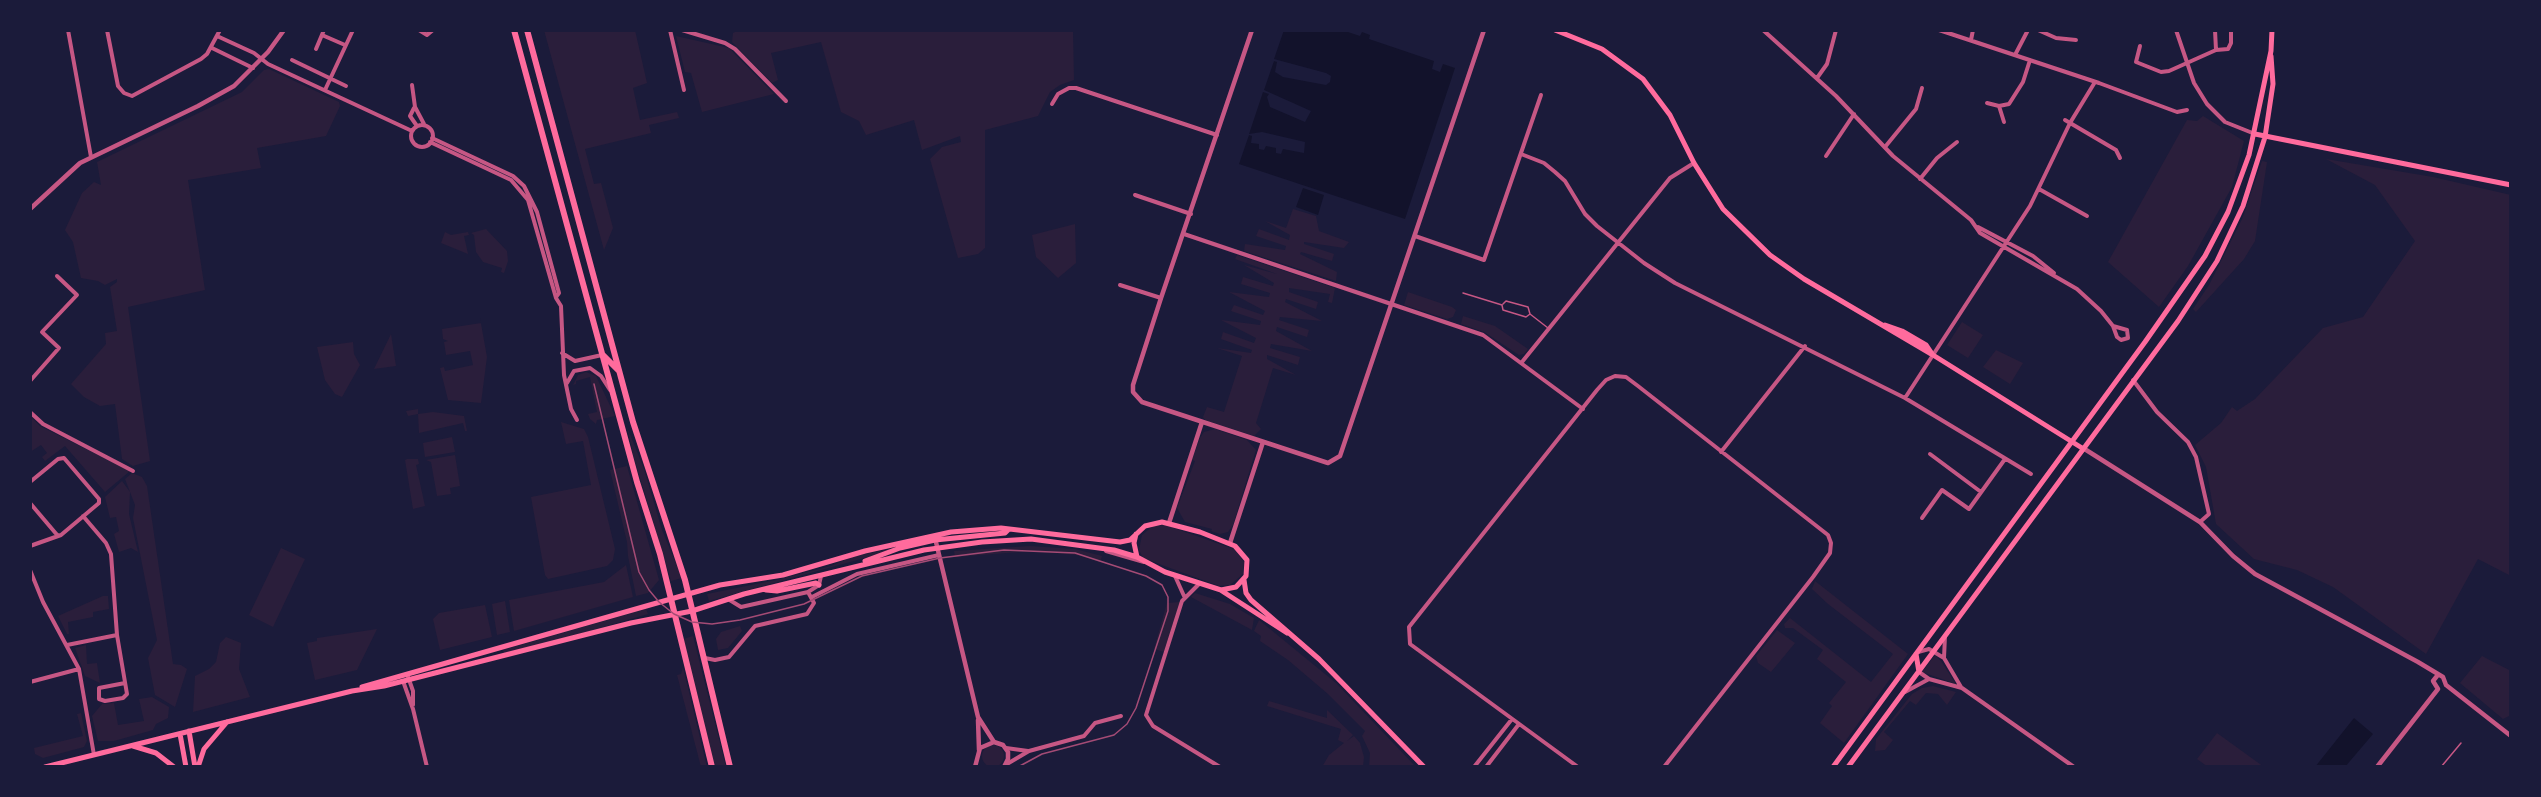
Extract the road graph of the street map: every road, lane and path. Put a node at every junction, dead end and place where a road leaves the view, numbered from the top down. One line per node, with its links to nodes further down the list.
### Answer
1 (68, 30): 72 (street)
2 (107, 30): 33 (street)
3 (220, 30): 27 (street)
4 (284, 30): 38 (street)
5 (353, 30): 31 (street)
6 (419, 30): 7 (street)
7 (433, 30)
8 (514, 30): 97 (main road)
9 (527, 30): 100 (main road)
10 (670, 30): 50 (street)
11 (682, 30): 52 (street)
12 (1251, 30): 65 (street)
13 (1484, 30): 83 (street)
14 (1555, 30): 74 (main road)
15 (1763, 30): 44 (street)
16 (1836, 30): 44 (street)
17 (1939, 30): 29 (street)
18 (1973, 30): 29 (street)
19 (2028, 30): 37 (street)
20 (2038, 30): 28 (street)
21 (2059, 30): 28 (street)
22 (2176, 30): 41 (street)
23 (2215, 30): 35 (street)
24 (2231, 30): 35 (street)
25 (2272, 30): 36 (main road)
26 (323, 32): 31 (street); 34 (street)
27 (217, 36): 33 (street); 38 (street)
28 (2058, 38): 30 (street)
29 (1971, 40): 37 (street)
30 (2076, 40)
31 (345, 45): 43 (street)
32 (2140, 46): 41 (street)
33 (212, 48): 42 (street)
34 (316, 49)
35 (2216, 50): 41 (street)
36 (2271, 51): 64 (main road); 66 (main road)
37 (2015, 55): 40 (street)
38 (262, 58): 42 (street); 49 (street)
39 (292, 60): 43 (street)
40 (2030, 60): 45 (street); 55 (street)
41 (2187, 63): 64 (street)
42 (252, 68): 72 (street)
43 (330, 78): 47 (street); 49 (street)
44 (1817, 78): 58 (street)
45 (2095, 82): 57 (street); 59 (street)
46 (412, 85): 56 (street)
47 (346, 86)
48 (1922, 88): 69 (street)
49 (325, 90): 63 (street)
50 (684, 90)
51 (1541, 95): 70 (street)
52 (786, 101)
53 (1987, 103): 55 (street)
54 (1052, 104): 65 (street)
55 (1999, 106): 60 (street)
56 (414, 107): 61 (street); 62 (street)
57 (2187, 110)
58 (1854, 114): 69 (street); 71 (street)
59 (2068, 121): 73 (street); 77 (street)
60 (2004, 122)
61 (424, 125): 62 (street); 67 (street)
62 (417, 126): 63 (street)
63 (412, 131): 67 (street)
64 (2255, 134): 66 (main road); 111 (main road)
65 (1217, 135): 80 (street)
66 (2265, 137): 76 (main road); 101 (main road)
67 (431, 140): 96 (street)
68 (1957, 142): 75 (street)
69 (1885, 147): 75 (street)
70 (1521, 154): 83 (street); 84 (street)
71 (1826, 156)
72 (91, 157): 79 (street)
73 (2120, 158)
74 (1694, 163): 84 (street); 98 (main road)
75 (1920, 179): 85 (street)
76 (2511, 185)
77 (2038, 189): 81 (street); 85 (street)
78 (1135, 195): 80 (street)
79 (30, 209)
80 (1191, 214): 82 (street)
81 (2086, 216)
82 (1184, 234): 89 (street); 90 (street)
83 (1415, 236): 90 (street)
84 (1616, 242): 94 (street); 95 (street)
85 (2006, 244): 93 (street); 98 (street)
86 (57, 276): 102 (street)
87 (1120, 285): 89 (street)
88 (1463, 294): 91 (lane)
89 (1161, 298): 109 (street)
90 (1392, 304): 99 (street); 110 (street)
91 (1502, 305): 92 (lane); 92 (lane)
92 (1530, 314): 94 (lane)
93 (2113, 326): 93 (street)
94 (1549, 328): 99 (street)
95 (1805, 346): 104 (street); 113 (street)
96 (561, 352): 97 (street); 103 (street)
97 (603, 355): 100 (main road); 105 (main road)
98 (1933, 355): 104 (street); 111 (main road)
99 (1522, 362): 106 (street)
100 (621, 374): 145 (main road)
101 (2133, 379): 112 (main road); 123 (street)
102 (30, 381)
103 (567, 385): 105 (street); 108 (street)
104 (1905, 398): 115 (street)
105 (615, 402): 148 (main road)
106 (1583, 409): 113 (street); 174 (street)
107 (30, 412): 116 (street)
108 (577, 420)
109 (1202, 422): 110 (street); 124 (street)
110 (1263, 442): 128 (street)
111 (2072, 442): 112 (main road); 157 (main road)
112 (2082, 448): 123 (street); 154 (main road)
113 (1721, 452): 203 (street)
114 (1930, 454): 119 (street)
115 (2005, 459): 117 (street); 119 (street)
116 (133, 471)
117 (2031, 474)
118 (30, 482): 121 (street)
119 (1981, 492): 122 (street)
120 (30, 503): 126 (street)
121 (83, 516): 126 (street); 152 (street)
122 (1922, 518)
123 (2200, 522): 162 (street)
124 (1168, 523): 125 (main road); 128 (main road)
125 (1136, 534): 127 (main road); 133 (main road)
126 (58, 536): 129 (street)
127 (935, 537): 130 (street); 135 (main road); 145 (main road)
128 (1230, 543): 139 (main road)
129 (30, 546)
130 (937, 548): 131 (main road); 132 (street); 135 (main road)
131 (1100, 548): 133 (main road); 134 (street)
132 (939, 555): 146 (street); 173 (street)
133 (1137, 557): 134 (main road)
134 (1143, 562): 138 (main road)
135 (855, 566): 137 (main road)
136 (30, 570): 155 (street)
137 (821, 576): 141 (street); 142 (main road)
138 (1175, 576): 140 (main road); 147 (street)
139 (1244, 580): 143 (main road); 153 (main road)
140 (1199, 584): 143 (main road); 147 (street)
141 (819, 585): 142 (main road); 144 (street)
142 (761, 589): 149 (main road)
143 (1221, 590): 153 (main road)
144 (808, 592): 146 (street); 149 (street)
145 (688, 594): 148 (main road); 150 (main road)
146 (813, 597): 158 (street)
147 (1184, 597): 198 (street)
148 (670, 599): 151 (main road); 163 (main road)
149 (727, 599): 150 (main road)
150 (692, 611): 151 (main road); 158 (main road)
151 (674, 615): 163 (main road); 194 (main road)
152 (117, 635): 155 (street); 166 (street)
153 (1291, 635): 199 (main road)
154 (1945, 636): 156 (main road); 159 (street)
155 (67, 645): 160 (street)
156 (1934, 651): 157 (street); 159 (street); 161 (main road)
157 (1917, 653): 161 (main road); 204 (main road)
158 (703, 656): 195 (main road)
159 (1944, 658): 168 (street)
160 (79, 669): 165 (street); 186 (street)
161 (1919, 672): 164 (street); 170 (main road)
162 (2438, 676): 167 (street); 169 (street)
163 (405, 677): 171 (street); 171 (street); 175 (main road)
164 (1929, 679): 168 (street); 170 (street)
165 (30, 682)
166 (125, 683): 166 (street)
167 (2446, 685): 169 (street); 179 (street)
168 (1962, 688): 206 (street)
169 (2438, 689): 207 (street)
170 (1904, 692): 205 (main road)
171 (413, 709): 193 (street)
172 (1121, 716): 185 (street)
173 (978, 717): 180 (street); 184 (street)
174 (1512, 719): 176 (street); 200 (street)
175 (227, 722): 177 (main road); 192 (main road)
176 (1518, 724): 201 (street); 202 (street)
177 (189, 731): 178 (main road); 192 (main road)
178 (180, 734): 182 (main road); 191 (main road)
179 (2511, 736)
180 (994, 742): 183 (street); 184 (street)
181 (2461, 743): 208 (lane)
182 (132, 746): 186 (main road); 190 (main road)
183 (1006, 748): 185 (street); 188 (street)
184 (979, 751): 187 (street)
185 (1029, 751): 188 (street)
186 (94, 755): 189 (main road)
187 (977, 757): 196 (street); 197 (street)
188 (1005, 766)
189 (45, 767)
190 (174, 767)
191 (186, 767)
192 (196, 767)
193 (427, 767)
194 (712, 767)
195 (730, 767)
196 (975, 767)
197 (981, 767)
198 (1220, 767)
199 (1424, 767)
200 (1474, 767)
201 (1486, 767)
202 (1578, 767)
203 (1664, 767)
204 (1833, 767)
205 (1848, 767)
206 (2073, 767)
207 (2377, 767)
208 (2441, 767)

